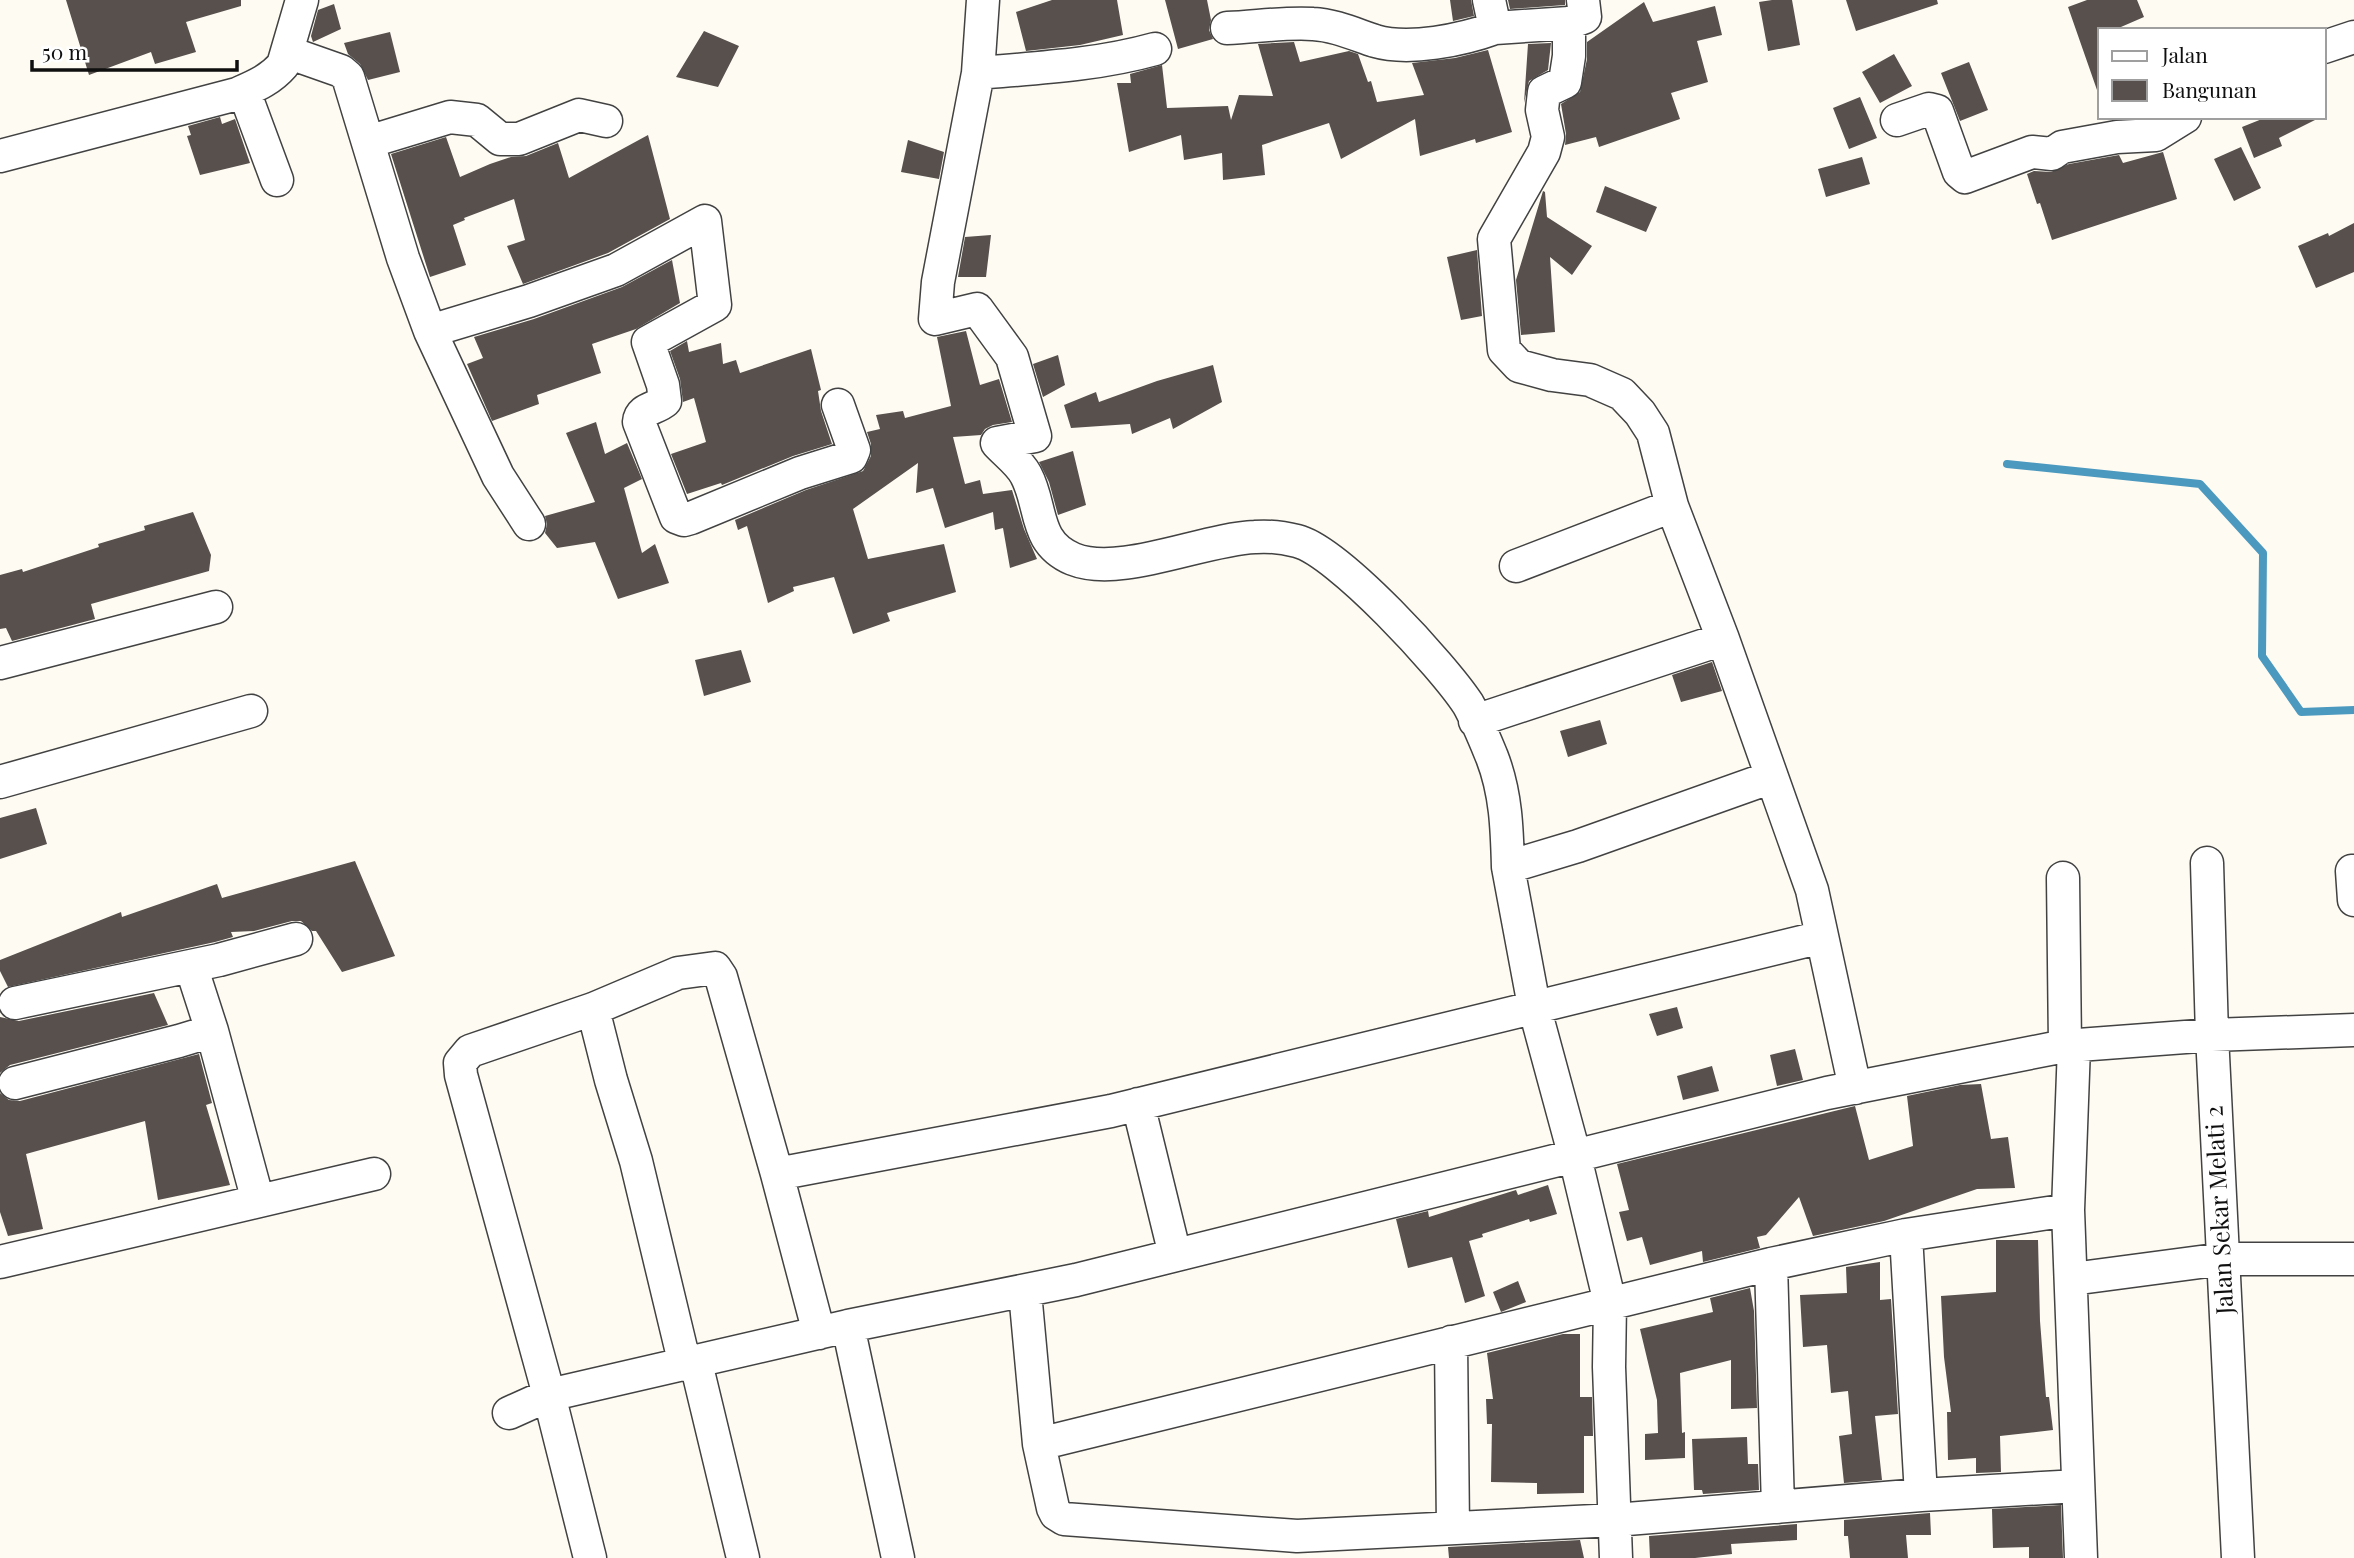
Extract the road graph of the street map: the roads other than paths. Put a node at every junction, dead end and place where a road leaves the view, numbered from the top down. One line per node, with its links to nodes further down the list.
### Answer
1 (302, 0): 9 (street)
2 (983, 0): 10 (street)
3 (1576, 12): 4 (street); 20 (street)
4 (1492, 14): 5 (street)
5 (1227, 28)
6 (2354, 37): 7 (street)
7 (2326, 46)
8 (1155, 49): 10 (street)
9 (287, 52): 11 (street); 15 (street)
10 (978, 74): 27 (street)
11 (244, 91): 16 (street); 17 (street)
12 (2182, 119): 13 (street)
13 (1897, 120)
14 (606, 121): 15 (street)
15 (368, 142): 18 (street)
16 (0, 156)
17 (277, 180)
18 (430, 331): 19 (street); 21 (street)
19 (838, 405)
20 (1672, 506): 22 (street); 24 (street)
21 (529, 524)
22 (1516, 566)
23 (216, 607): 25 (street)
24 (1723, 639): 27 (street); 28 (street)
25 (0, 663)
26 (251, 711): 29 (street)
27 (1475, 720): 32 (street)
28 (1772, 777): 32 (street); 33 (street)
29 (0, 782)
30 (2207, 863): 41 (street, Jalan Sekar Melati 2)
31 (2063, 878): 42 (street)
32 (1511, 879): 37 (street)
33 (1822, 937): 37 (street); 44 (street)
34 (296, 939): 35 (street)
35 (191, 966): 36 (street); 40 (street)
36 (15, 1003)
37 (1534, 1006): 45 (street); 46 (street)
38 (593, 1009): 48 (street); 62 (street); 63 (street)
39 (2354, 1030): 41 (street)
40 (212, 1031): 43 (street); 49 (street)
41 (2212, 1035): 42 (street); 53 (street, Jalan Sekar Melati 2)
42 (2069, 1046): 44 (street); 50 (street)
43 (15, 1083)
44 (1854, 1088): 46 (street)
45 (1138, 1104): 48 (street); 52 (street)
46 (1575, 1157): 52 (street); 59 (street)
47 (374, 1174): 49 (street)
48 (777, 1174): 60 (street)
49 (258, 1201): 55 (street)
50 (2068, 1210): 51 (street); 57 (street)
51 (1906, 1235): 56 (street); 67 (street)
52 (1175, 1255): 58 (street)
53 (2223, 1259): 54 (street); 57 (street); 77 (street, Jalan Sekar Melati 2)
54 (2354, 1259)
55 (0, 1262)
56 (1771, 1264): 59 (street); 68 (street)
57 (2072, 1279): 66 (street)
58 (1025, 1292): 60 (street); 65 (street)
59 (1610, 1303): 61 (street); 69 (street)
60 (833, 1330): 62 (street); 74 (street)
61 (1451, 1342): 65 (street); 70 (street)
62 (690, 1364): 63 (street); 73 (street)
63 (550, 1395): 64 (street); 72 (street)
64 (509, 1413)
65 (1039, 1444): 71 (street)
66 (2078, 1486): 67 (street); 76 (street)
67 (1921, 1495): 68 (street)
68 (1778, 1507): 69 (street)
69 (1615, 1520): 70 (street); 75 (street)
70 (1453, 1528): 71 (street)
71 (1295, 1547)
72 (590, 1558)
73 (743, 1558)
74 (898, 1558)
75 (1616, 1558)
76 (2081, 1558)
77 (2238, 1558)

